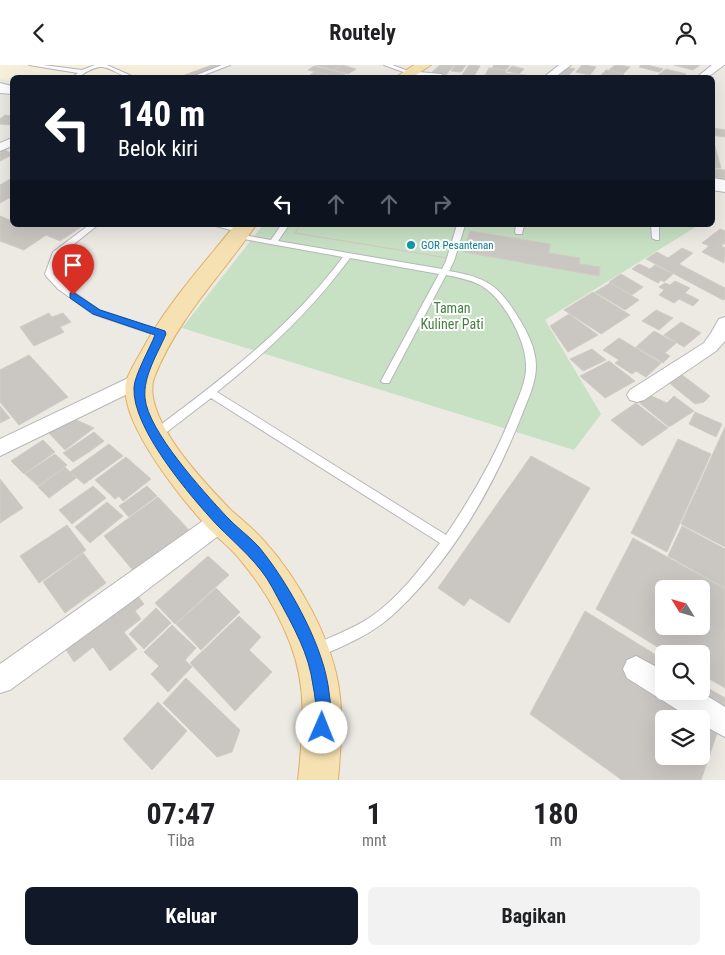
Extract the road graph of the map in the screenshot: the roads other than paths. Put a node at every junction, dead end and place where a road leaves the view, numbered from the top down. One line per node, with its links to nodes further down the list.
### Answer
1 (32, 65): 9 (lane)
2 (79, 65): 9 (lane)
3 (102, 65): 10 (lane); 13 (lane)
4 (227, 65): 14 (lane)
5 (387, 65): 15 (lane)
6 (424, 65): 15 (main road)
7 (566, 65): 16 (street)
8 (719, 65): 17 (street)
9 (72, 70): 10 (lane); 11 (lane)
10 (83, 72): 12 (lane)
11 (65, 75)
12 (78, 75)
13 (126, 75)
14 (200, 75)
15 (407, 75)
16 (552, 75)
17 (705, 75)
18 (91, 227): 28 (lane)
19 (284, 227): 24 (lane)
20 (460, 227): 26 (lane)
21 (655, 227): 23 (lane)
22 (235, 229): 24 (lane); 28 (main road)
23 (656, 238)
24 (274, 241): 25 (lane)
25 (348, 255): 26 (lane); 31 (lane)
26 (445, 271): 30 (lane); 36 (lane)
27 (725, 323): 32 (street)
28 (161, 334): 29 (main road)
29 (141, 379): 33 (main road); 34 (street)
30 (386, 381)
31 (211, 393): 33 (lane); 36 (lane)
32 (637, 395)
33 (155, 435): 35 (main road)
34 (0, 448)
35 (222, 520): 37 (main road); 39 (street)
36 (448, 542): 37 (lane)
37 (312, 653): 43 (main road)
38 (636, 669): 40 (street)
39 (0, 680)
40 (655, 681)
41 (688, 700): 42 (street)
42 (725, 723)
43 (318, 780)

